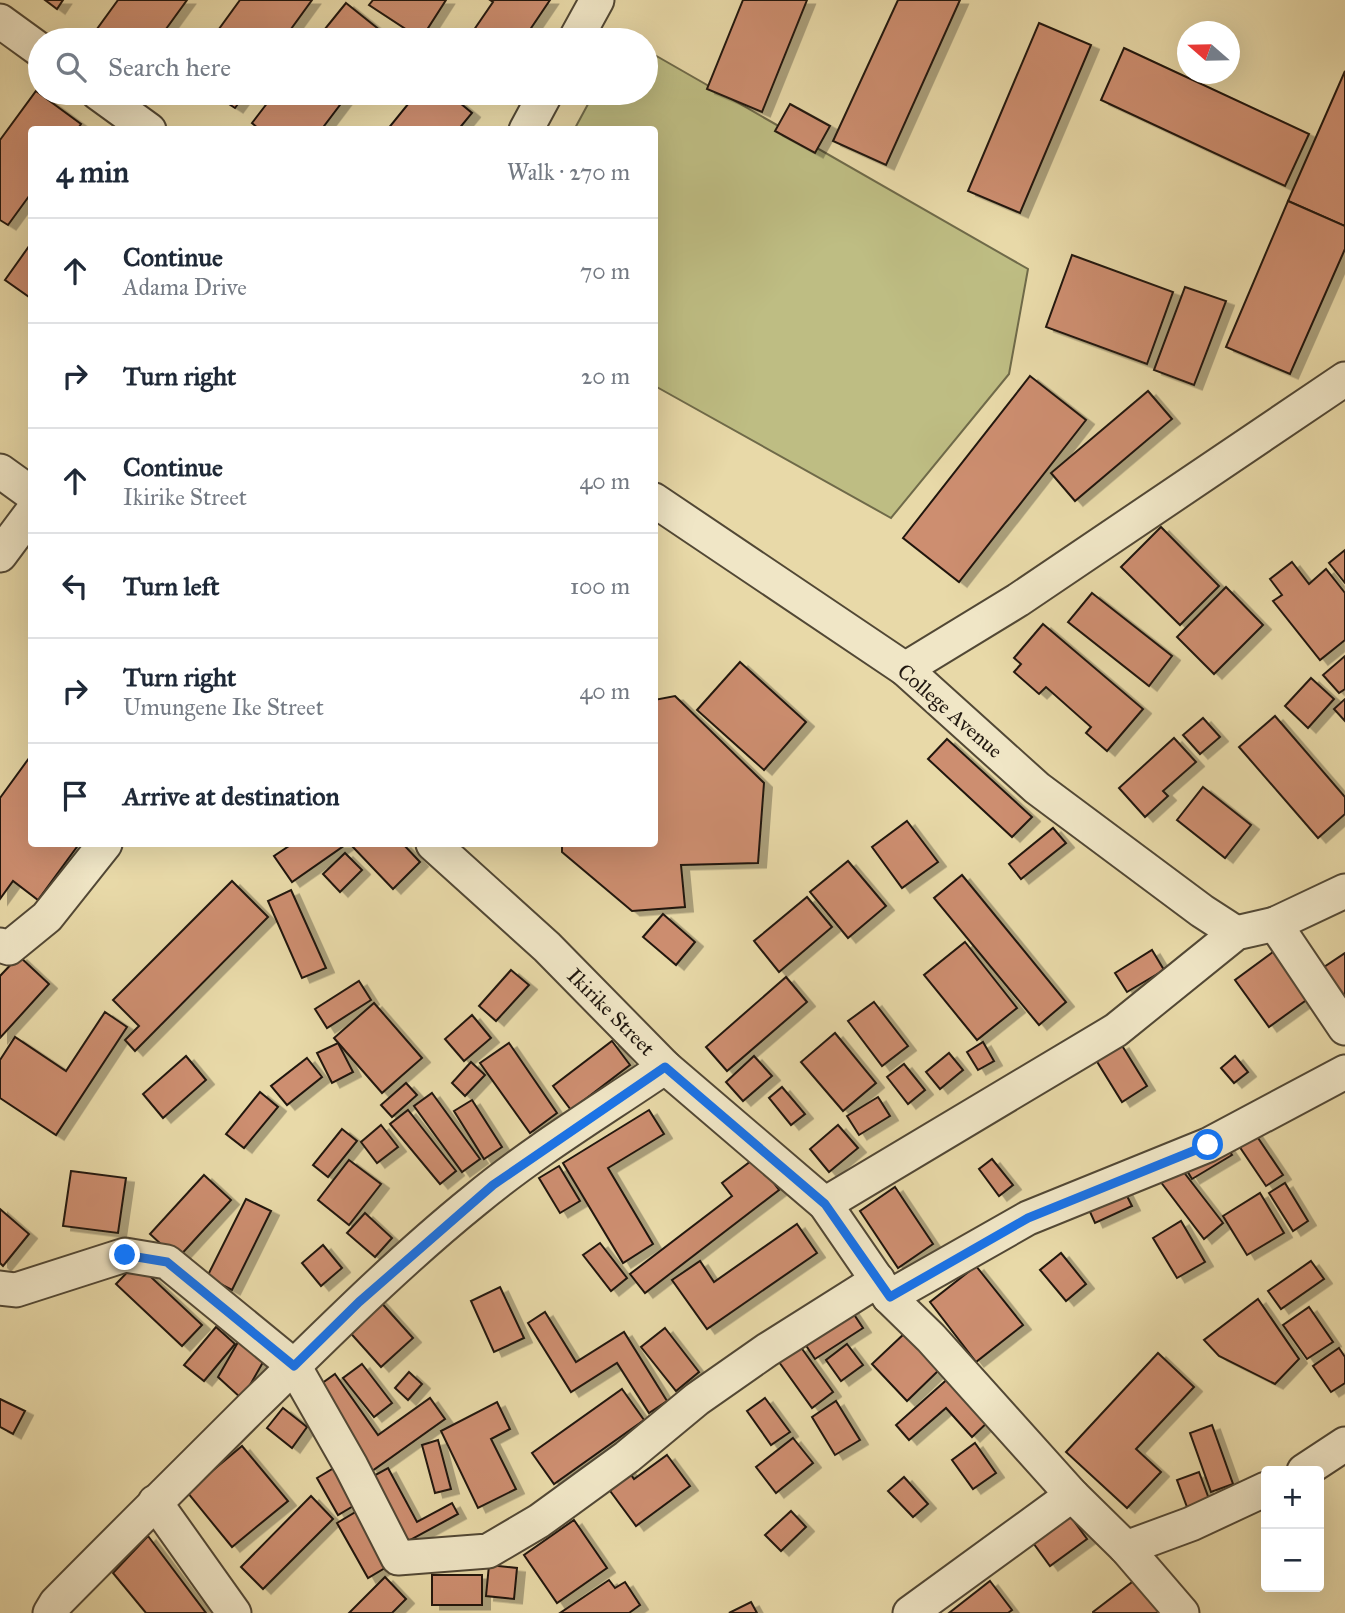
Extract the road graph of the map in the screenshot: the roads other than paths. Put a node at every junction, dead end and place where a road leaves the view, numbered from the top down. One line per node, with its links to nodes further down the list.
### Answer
1 (597, 0): 3 (street)
2 (0, 20): 4 (street)
3 (582, 28)
4 (28, 41)
5 (115, 105): 7 (street)
6 (540, 105): 8 (street)
7 (143, 126)
8 (528, 126)
9 (1345, 379): 15 (street)
10 (0, 471): 11 (street)
11 (28, 491)
12 (658, 503): 15 (street, College Avenue)
13 (28, 517): 14 (street)
14 (0, 555)
15 (905, 669): 20 (street, College Avenue)
16 (103, 847): 21 (street)
17 (436, 847): 23 (street, Ikirike Street)
18 (1345, 891): 19 (street)
19 (1275, 924): 20 (street); 22 (street)
20 (1236, 933): 25 (street)
21 (0, 945)
22 (1345, 1028)
23 (665, 1067): 25 (street, Ikirike Street); 28 (street)
24 (1345, 1072): 27 (street)
25 (825, 1204): 27 (street, Ikirike Street)
26 (0, 1288): 28 (street)
27 (884, 1289): 28 (street); 32 (street, Ikirike Street)
28 (294, 1366): 33 (street)
29 (1345, 1444): 30 (street)
30 (1312, 1466)
31 (1261, 1491): 34 (street)
32 (1072, 1495): 34 (street, Ikirike Street); 37 (street)
33 (155, 1502): 35 (street); 36 (street)
34 (1126, 1548): 38 (street, Ikirike Street)
35 (53, 1608)
36 (234, 1613)
37 (910, 1613)
38 (1182, 1613)

